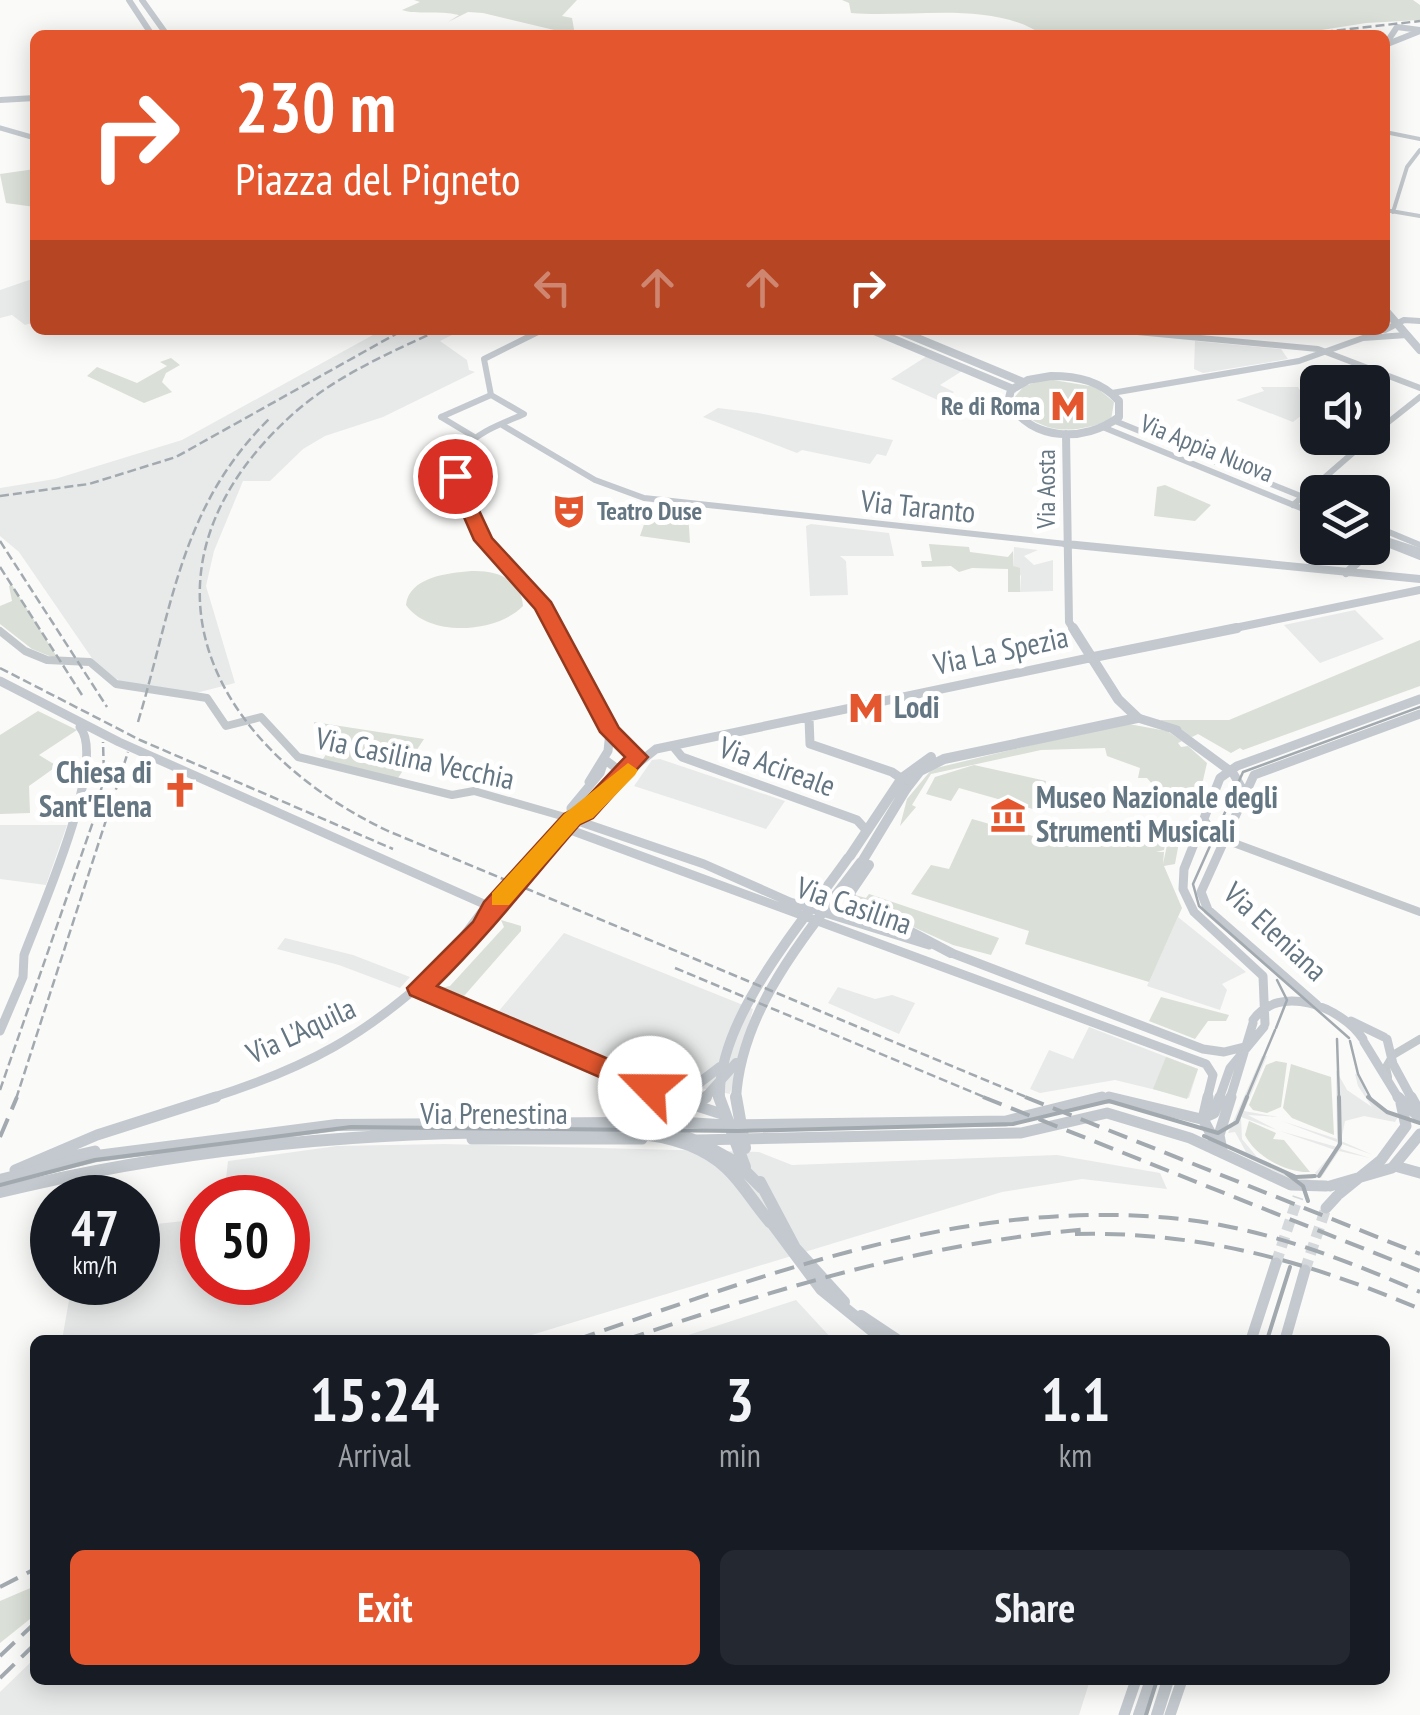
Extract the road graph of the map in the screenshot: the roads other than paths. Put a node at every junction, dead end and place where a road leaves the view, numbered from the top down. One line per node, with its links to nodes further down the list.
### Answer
1 (128, 0): 3 (main road)
2 (142, 0): 4 (main road)
3 (149, 30)
4 (163, 30)
5 (1420, 31): 6 (main road); 7 (main road)
6 (1390, 36)
7 (1390, 40)
8 (30, 99): 9 (main road)
9 (0, 102)
10 (0, 131): 12 (main road); 14 (main road)
11 (1390, 133): 13 (street)
12 (30, 138)
13 (1420, 139)
14 (30, 140)
15 (1420, 150): 17 (street)
16 (1390, 211): 17 (street)
17 (1393, 212): 18 (street)
18 (1420, 216)
19 (1390, 315): 21 (main road)
20 (1420, 321): 21 (main road)
21 (1401, 322): 22 (main road); 23 (main road)
22 (1390, 327)
23 (1407, 334): 29 (main road); 30 (main road)
24 (528, 335): 35 (main road)
25 (884, 335): 33 (main road)
26 (910, 335): 32 (main road)
27 (1171, 335): 31 (street)
28 (1368, 335): 29 (main road); 31 (main road)
29 (1392, 335)
30 (1420, 350)
31 (1326, 353): 34 (street); 36 (main road); 36 (main road)
32 (1023, 382): 33 (main road); 36 (main road)
33 (1012, 389): 41 (main road)
34 (1420, 394): 37 (street)
35 (491, 395): 39 (main road); 42 (main road)
36 (1115, 395): 38 (main road)
37 (1390, 420)
38 (1115, 421): 40 (main road); 45 (main road, Via Appia Nuova)
39 (502, 425): 42 (main road); 51 (main road, Via Taranto)
40 (1105, 428): 41 (main road); 47 (main road, Via Appia Nuova)
41 (1066, 434): 51 (main road, Via Aosta)
42 (476, 438): 65 (main road)
43 (1349, 455): 44 (street)
44 (1326, 475)
45 (1300, 495)
46 (1300, 498): 47 (street, Via Appia Nuova)
47 (1294, 505): 48 (main road, Via Appia Nuova)
48 (1300, 508)
49 (1390, 535): 52 (main road)
50 (1390, 540): 52 (main road)
51 (1066, 544): 54 (main road, Via Taranto); 58 (main road, Via Aosta)
52 (1420, 551)
53 (1353, 565): 54 (main road)
54 (1346, 573): 55 (main road, Via Taranto)
55 (1420, 579)
56 (1420, 590): 58 (main road, Via La Spezia)
57 (0, 630): 79 (street, Via Casilina Vecchia)
58 (1089, 658): 61 (main road, Via Aosta); 63 (main road, Via La Spezia)
59 (0, 684): 66 (main road); 67 (main road)
60 (1420, 699): 73 (main road)
61 (1118, 700): 64 (main road, Via Aosta); 75 (main road)
62 (1420, 714): 77 (main road)
63 (809, 718): 68 (main road, Via La Spezia); 75 (main road)
64 (1138, 718): 73 (main road); 75 (main road)
65 (610, 732): 69 (main road); 71 (main road)
66 (85, 735): 67 (street); 92 (main road)
67 (119, 742): 84 (main road)
68 (673, 746): 70 (main road, Via La Spezia); 80 (main road, Via Acireale)
69 (630, 747): 70 (main road, Via La Spezia); 71 (main road, Via La Spezia); 72 (main road)
70 (656, 749): 72 (main road, Via La Spezia)
71 (605, 757): 72 (main road); 74 (main road)
72 (632, 764): 76 (main road, Via La Spezia)
73 (1229, 770): 77 (main road); 78 (main road)
74 (596, 774): 79 (main road)
75 (904, 784): 80 (main road); 82 (main road)
76 (604, 790): 79 (main road)
77 (1244, 792): 81 (main road)
78 (1206, 822): 81 (street); 88 (main road, Via Eleniana)
79 (569, 823): 84 (main road); 86 (main road, Via Casilina); 101 (main road, Via Casilina)
80 (867, 831): 82 (main road)
81 (1222, 839): 85 (street); 89 (main road, Via Eleniana)
82 (860, 861): 83 (main road); 86 (main road)
83 (828, 898): 95 (main road); 97 (main road)
84 (495, 905): 87 (main road, Via L'Aquila)
85 (1420, 912)
86 (951, 952): 94 (main road, Via Casilina)
87 (419, 988): 91 (main road); 105 (main road, Via L'Aquila)
88 (1267, 1005): 89 (main road); 94 (main road)
89 (1317, 1005): 90 (main road)
90 (1330, 1013): 96 (main road); 98 (main road)
91 (505, 1024): 97 (main road); 102 (main road)
92 (0, 1031)
93 (1420, 1039): 96 (street)
94 (1247, 1046): 101 (main road); 106 (main road)
95 (742, 1055): 103 (main road); 113 (main road)
96 (1393, 1055): 98 (street); 100 (main road)
97 (724, 1062): 119 (main road)
98 (1388, 1078): 99 (main road)
99 (1401, 1103): 100 (main road); 111 (main road)
100 (1420, 1114)
101 (1204, 1119): 102 (main road, Via Prenestina); 106 (main road)
102 (746, 1125): 107 (main road, Via Prenestina)
103 (622, 1133): 116 (main road); 119 (main road)
104 (1420, 1134): 108 (main road)
105 (64, 1147): 107 (main road); 109 (main road, Via L'Aquila)
106 (1224, 1154): 112 (main road); 114 (main road, Via Prenestina)
107 (54, 1160): 109 (main road, Via Prenestina); 114 (main road)
108 (1395, 1166): 110 (main road); 111 (main road)
109 (5, 1174): 113 (main road); 114 (street)
110 (1420, 1174)
111 (1356, 1180): 115 (main road)
112 (1291, 1185): 115 (main road); 117 (main road)
113 (762, 1188): 123 (main road)
114 (22, 1190): 116 (main road)
115 (1329, 1190): 118 (main road)
116 (0, 1195)
117 (1298, 1197)
118 (1326, 1208)
119 (770, 1222): 122 (main road)
120 (1276, 1263): 124 (main road)
121 (1305, 1270): 125 (main road)
122 (878, 1335)
123 (890, 1335)
124 (1253, 1335)
125 (1286, 1335)
126 (1134, 1685): 130 (main road)
127 (1149, 1685): 131 (main road)
128 (1166, 1685): 132 (main road)
129 (1180, 1685): 133 (main road)
130 (1124, 1715)
131 (1140, 1715)
132 (1157, 1715)
133 (1170, 1715)

